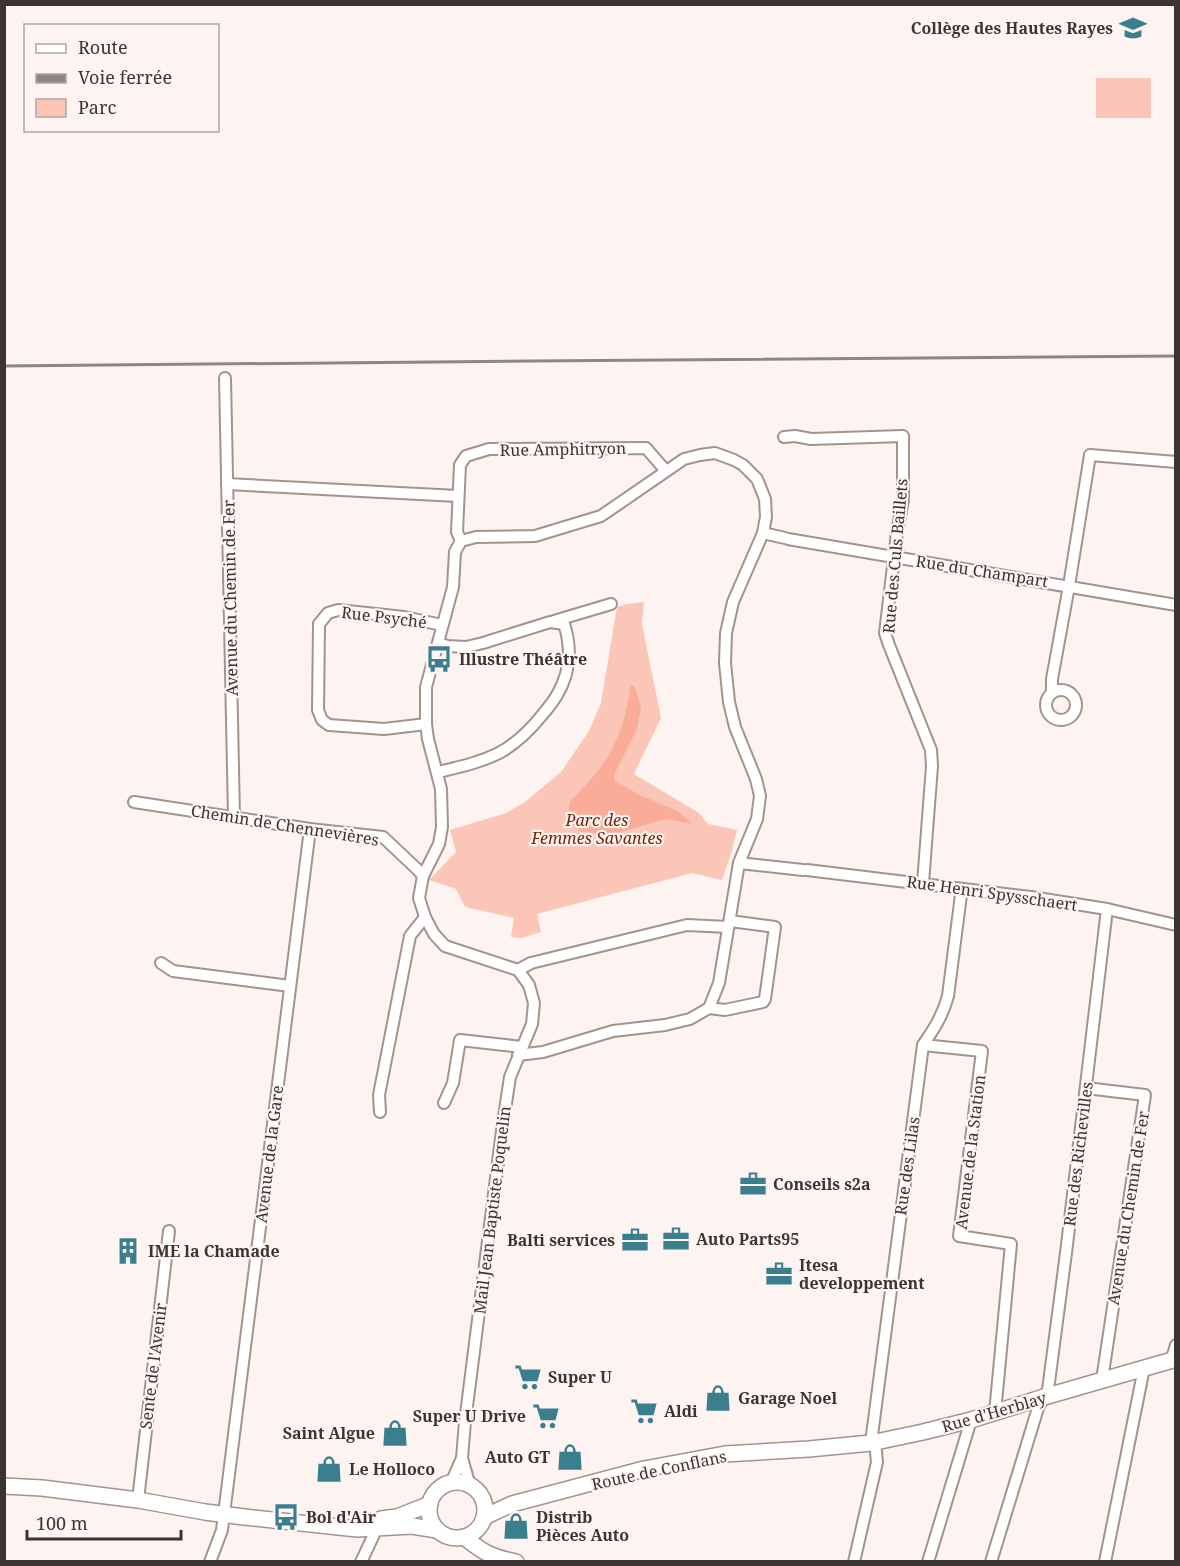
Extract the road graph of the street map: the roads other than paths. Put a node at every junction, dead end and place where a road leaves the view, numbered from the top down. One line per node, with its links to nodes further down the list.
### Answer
1 (225, 378): 5 (street, Avenue du Chemin de Fer)
2 (783, 437): 9 (street, Rue des Culs Baillets)
3 (1176, 462): 10 (street)
4 (666, 471): 6 (street, Rue Amphitryon); 7 (street); 8 (street)
5 (227, 484): 6 (street); 20 (street, Avenue du Chemin de Fer)
6 (459, 496): 8 (street, Rue Amphitryon)
7 (763, 533): 9 (street, Rue du Champart); 22 (street)
8 (460, 541): 14 (street, Rue Amphitryon)
9 (894, 557): 10 (street, Rue du Champart); 24 (street, Rue des Culs Baillets)
10 (1069, 586): 12 (street, Rue du Champart); 16 (street)
11 (611, 604): 13 (street)
12 (1176, 605)
13 (550, 622): 15 (street); 18 (street)
14 (442, 625): 15 (street, Rue Amphitryon); 17 (street, Rue Psyché)
15 (439, 643): 17 (street, Rue Amphitryon)
16 (1052, 692)
17 (426, 724): 18 (street, Rue Amphitryon)
18 (438, 772): 23 (street, Rue Amphitryon)
19 (134, 802): 20 (street, Chemin de Chennevières)
20 (234, 817): 21 (street, Chemin de Chennevières)
21 (310, 829): 23 (street, Chemin de Chennevières); 32 (street, Avenue de la Gare)
22 (739, 863): 24 (street, Rue Henri Spysschaert); 28 (street)
23 (423, 876): 27 (street)
24 (923, 883): 26 (street, Rue Henri Spysschaert)
25 (960, 895): 34 (street, Rue des Lilas)
26 (1107, 909): 29 (street, Rue Henri Spysschaert); 36 (street, Rue des Richevilles)
27 (424, 917): 31 (street); 38 (street)
28 (729, 924): 31 (street); 33 (street); 33 (street)
29 (1176, 925)
30 (161, 963): 32 (street)
31 (518, 970): 35 (street, Mail Jean Baptiste Poquelin)
32 (290, 986): 56 (street, Avenue de la Gare)
33 (709, 1008): 35 (street)
34 (923, 1045): 45 (street, Avenue de la Station); 47 (street, Rue des Lilas)
35 (520, 1051): 37 (street); 49 (street, Mail Jean Baptiste Poquelin)
36 (1086, 1088): 43 (street, Avenue du Chemin de Fer); 44 (street, Rue des Richevilles)
37 (444, 1103)
38 (380, 1112)
39 (169, 1231): 53 (street, Sente de l'Avenir)
40 (1176, 1345): 41 (street)
41 (1173, 1360): 42 (main road, Rue d'Herblay)
42 (1144, 1368): 43 (main road, Rue d'Herblay); 69 (street)
43 (1102, 1380): 44 (main road, Rue d'Herblay)
44 (1044, 1397): 45 (main road, Rue d'Herblay); 68 (street, Rue des Richevilles)
45 (995, 1413): 46 (main road, Rue d'Herblay)
46 (971, 1420): 47 (main road, Rue d'Herblay); 67 (street)
47 (873, 1443): 48 (main road, Rue d'Herblay); 66 (street, Rue des Lilas)
48 (809, 1449): 55 (main road, Route de Conflans)
49 (462, 1458): 50 (street, Mail Jean Baptiste Poquelin); 52 (street, Mail Jean Baptiste Poquelin)
50 (451, 1483): 52 (main road); 54 (main road)
51 (4, 1486): 53 (main road)
52 (474, 1490): 55 (main road); 57 (main road)
53 (138, 1500): 56 (main road)
54 (430, 1504): 58 (main road); 60 (main road)
55 (512, 1504): 57 (main road, Route de Conflans)
56 (223, 1514): 58 (main road); 63 (street, Avenue de la Gare)
57 (484, 1517): 61 (main road)
58 (334, 1526): 59 (main road)
59 (377, 1528): 60 (main road); 64 (street)
60 (437, 1530): 61 (main road)
61 (464, 1537): 62 (main road)
62 (482, 1557): 65 (main road)
63 (210, 1562)
64 (361, 1562)
65 (516, 1562)
66 (854, 1562)
67 (928, 1562)
68 (991, 1562)
69 (1105, 1562)

